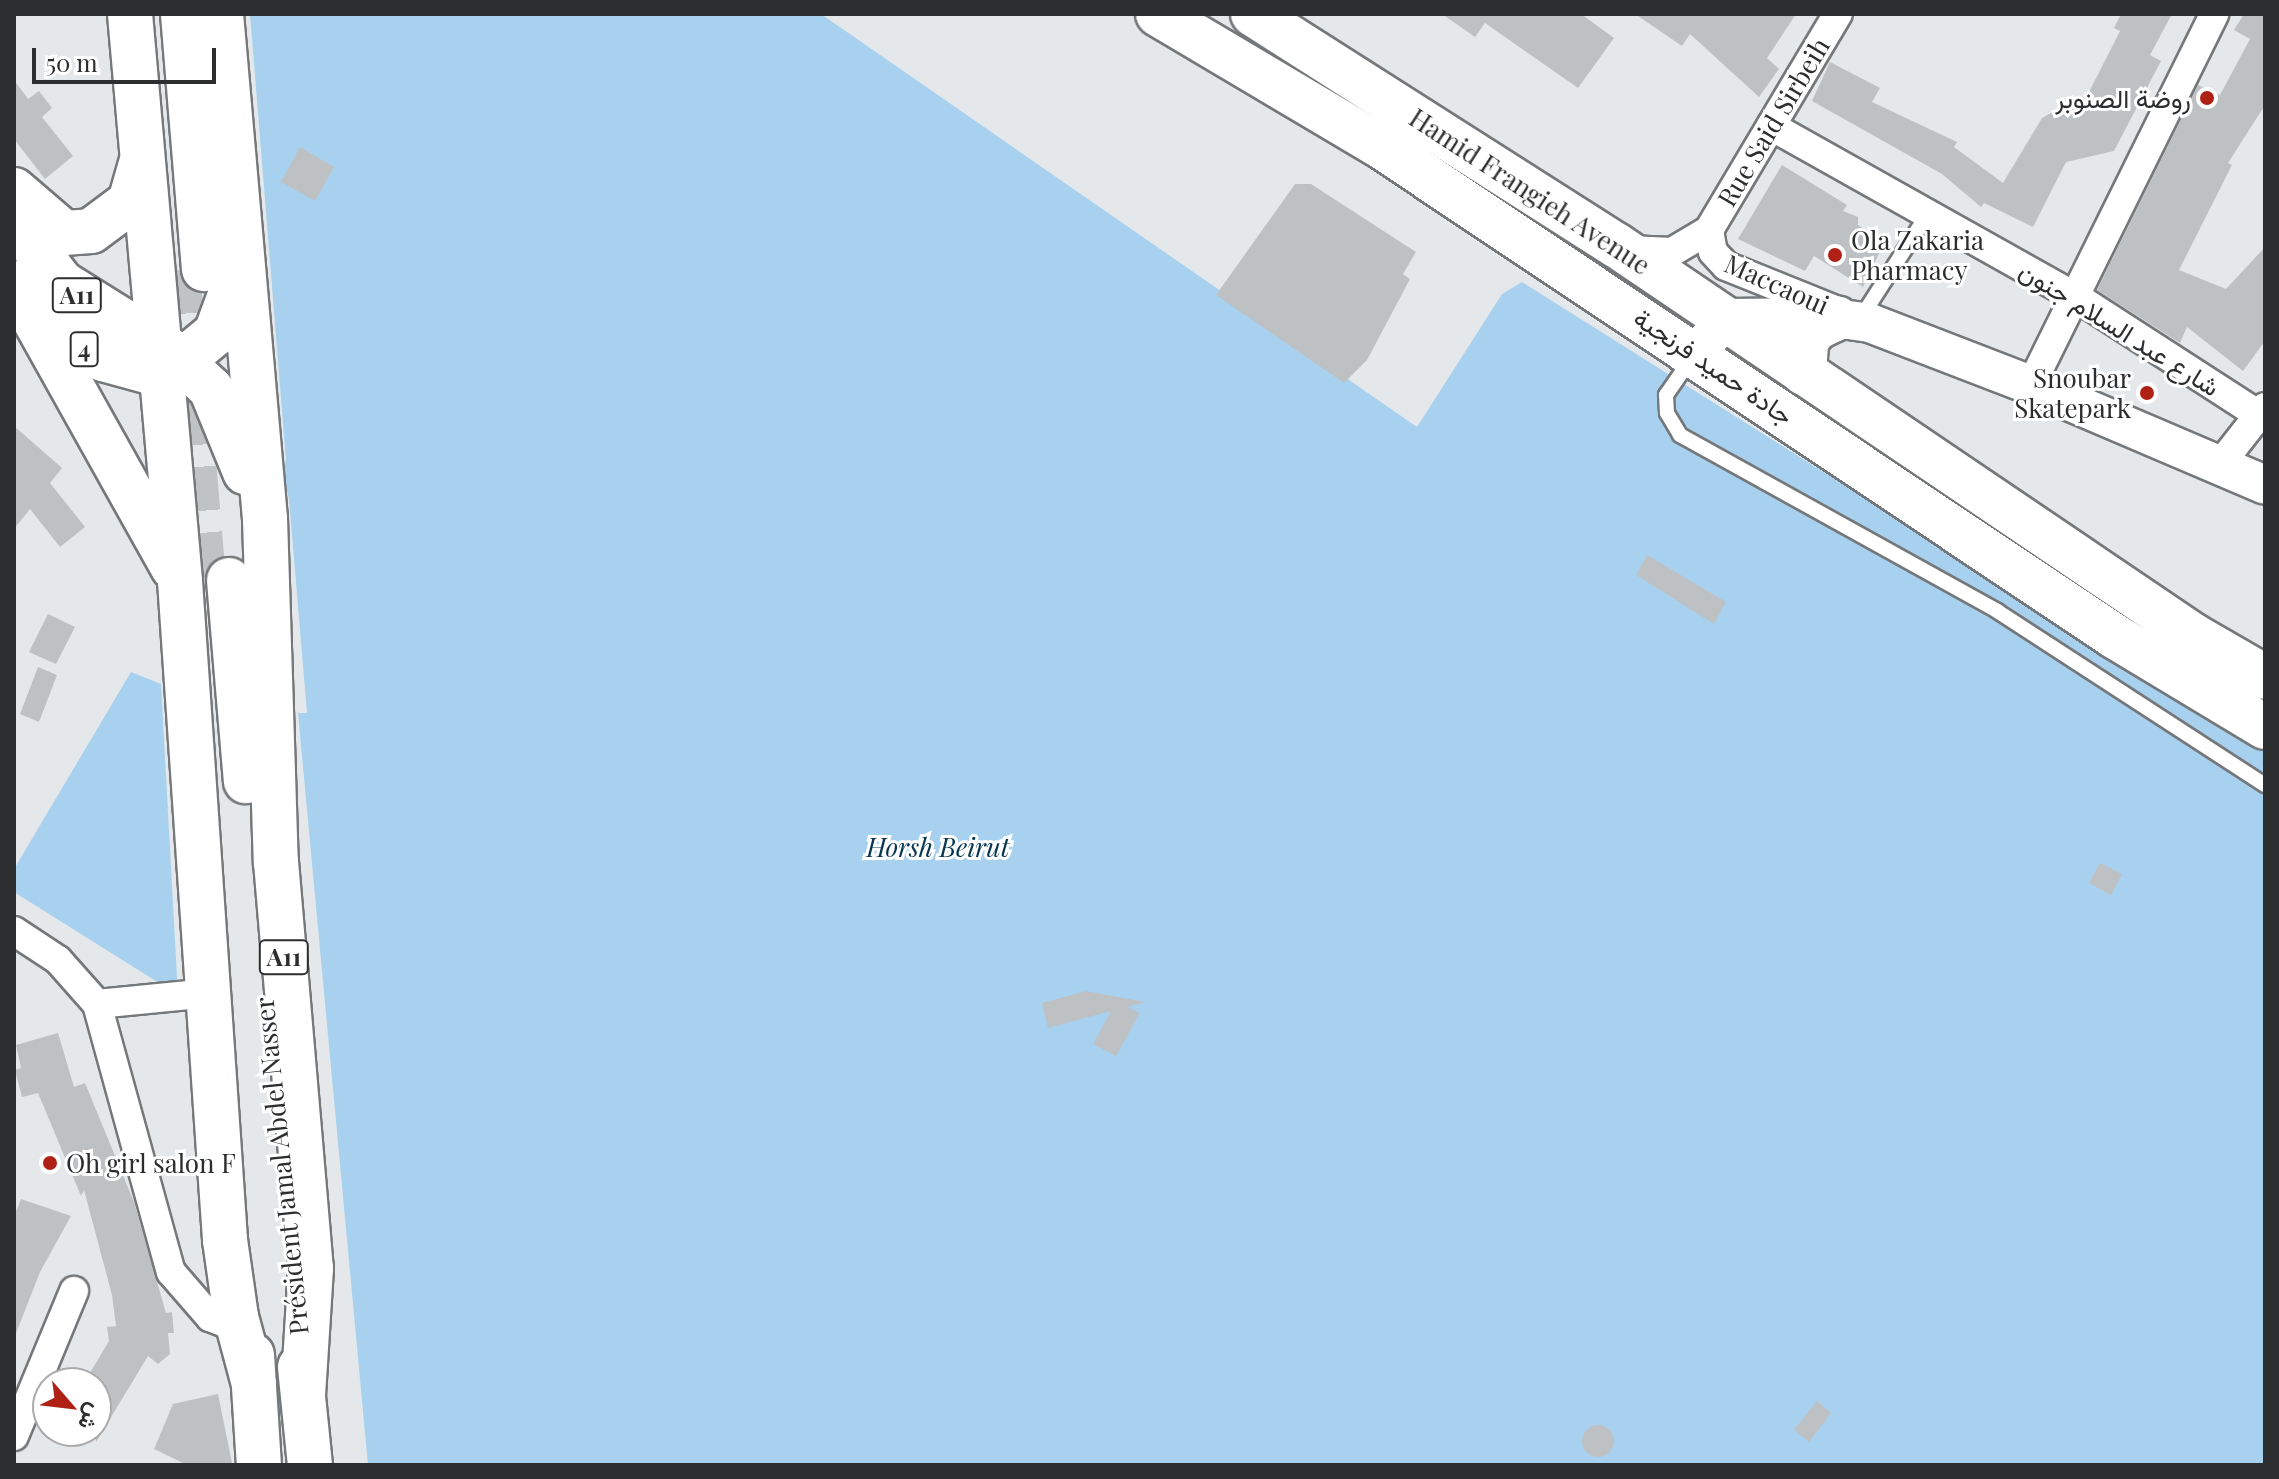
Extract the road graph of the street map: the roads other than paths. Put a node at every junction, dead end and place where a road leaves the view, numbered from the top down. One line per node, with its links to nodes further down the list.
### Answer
1 (130, 14): 10 (main road)
2 (157, 14): 16 (main road)
3 (183, 14): 16 (main road)
4 (221, 14): 16 (main road)
5 (1158, 14): 21 (main road, جادة حميد فرنجية)
6 (1253, 14): 15 (main road, Hamid Frangieh Avenue)
7 (1838, 14): 9 (street, Rue Said Sirbeih)
8 (2214, 14): 18 (street)
9 (1771, 126): 12 (street, شارع عبد السلام جنون); 14 (street, Rue Said Sirbeih)
10 (142, 145): 11 (main road); 22 (main road)
11 (14, 190)
12 (1927, 215): 18 (street, شارع عبد السلام جنون); 20 (lane)
13 (14, 221): 22 (main road, A11)
14 (1709, 230): 15 (street, Maccaoui); 20 (street, Maccaoui)
15 (1616, 245): 19 (main road, Hamid Frangieh Avenue)
16 (208, 263): 22 (main road); 28 (main road)
17 (18, 288): 22 (main road, 4); 29 (main road, A11)
18 (2078, 298): 24 (street); 25 (street, شارع عبد السلام جنون)
19 (1727, 318): 20 (street); 21 (street); 23 (main road, Hamid Frangieh Avenue)
20 (1855, 320): 23 (main road); 24 (street)
21 (1696, 353): 31 (main road, جادة حميد فرنجية); 32 (lane)
22 (169, 359): 28 (main road, A11); 29 (main road)
23 (1804, 373): 30 (main road, جادة حميد فرنجية)
24 (2031, 385): 26 (street)
25 (2262, 411): 26 (street)
26 (2218, 467): 27 (street)
27 (2265, 485)
28 (265, 519): 39 (main road, A11)
29 (204, 581): 34 (main road, A11); 38 (main road, Président Jamal Abdel Nasser); 39 (main road, Président Jamal Abdel Nasser)
30 (2265, 677)
31 (2265, 727)
32 (2265, 785)
33 (14, 931): 35 (street)
34 (209, 993): 35 (street); 37 (main road, A11)
35 (97, 1004): 37 (street)
36 (74, 1291): 40 (street)
37 (239, 1329): 38 (main road, A11)
38 (254, 1384): 41 (main road, Président Jamal Abdel Nasser / A11)
39 (303, 1394): 42 (main road, Président Jamal Abdel Nasser / A11)
40 (14, 1436)
41 (259, 1465)
42 (310, 1465)

